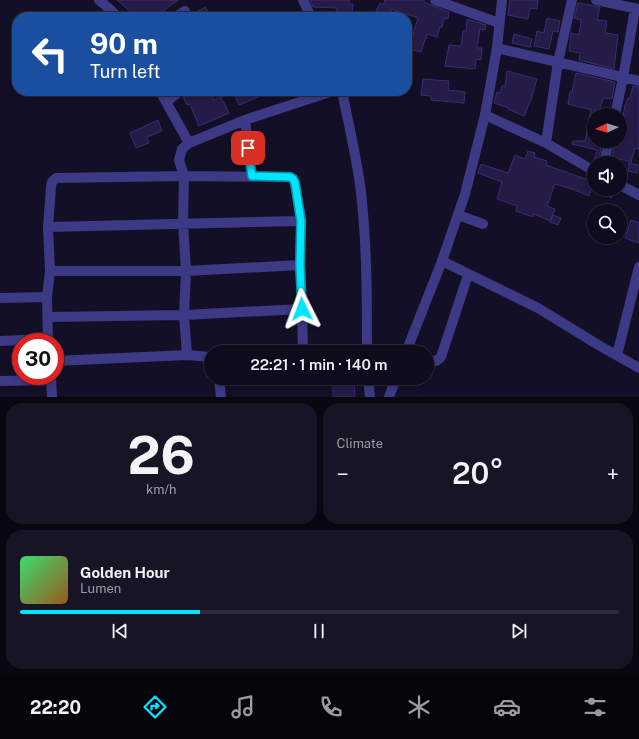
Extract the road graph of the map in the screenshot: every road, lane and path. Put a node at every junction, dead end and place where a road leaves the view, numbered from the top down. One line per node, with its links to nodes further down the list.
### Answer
1 (99, 0): 8 (street)
2 (303, 0): 9 (street)
3 (434, 0): 10 (street)
4 (502, 0): 10 (street)
5 (572, 0): 12 (street)
6 (596, 0): 7 (street)
7 (637, 9): 13 (street)
8 (113, 12)
9 (309, 12)
10 (499, 22): 11 (street)
11 (497, 48): 12 (street); 21 (street)
12 (558, 62): 13 (street); 24 (street)
13 (623, 78): 14 (street); 20 (street)
14 (639, 81)
15 (163, 96): 19 (street)
16 (174, 96): 19 (street)
17 (318, 96): 22 (street)
18 (343, 96): 50 (street)
19 (166, 102): 23 (street)
20 (617, 108)
21 (485, 115): 24 (street); 30 (street)
22 (245, 120): 23 (street); 27 (street)
23 (189, 143): 26 (street)
24 (546, 143): 25 (street)
25 (587, 167)
26 (184, 176): 27 (street); 32 (street); 34 (street)
27 (252, 176): 31 (street)
28 (627, 189): 29 (street)
29 (639, 195)
30 (458, 215): 33 (street); 35 (street)
31 (301, 221): 32 (street); 36 (street)
32 (183, 223): 34 (street); 39 (street)
33 (483, 224)
34 (48, 227): 38 (street)
35 (442, 262): 40 (street); 51 (street)
36 (300, 265): 39 (street); 43 (street)
37 (639, 267): 53 (street)
38 (50, 271): 39 (street); 41 (street)
39 (186, 271): 44 (street)
40 (468, 275): 53 (street); 56 (street)
41 (48, 297): 42 (street); 45 (street)
42 (0, 298)
43 (302, 309): 44 (street); 49 (street)
44 (184, 315): 45 (street); 52 (street)
45 (48, 317): 46 (street)
46 (47, 333)
47 (0, 341): 48 (street)
48 (12, 341)
49 (303, 345)
50 (367, 345)
51 (409, 345)
52 (186, 355): 54 (street); 55 (street)
53 (617, 355): 57 (street)
54 (204, 356)
55 (64, 361)
56 (434, 361)
57 (639, 368)
58 (12, 381): 59 (street)
59 (0, 382)
60 (51, 385): 64 (street)
61 (220, 385): 65 (street)
62 (369, 385): 66 (street)
63 (393, 385): 67 (street)
64 (52, 397)
65 (221, 397)
66 (370, 397)
67 (389, 397)

